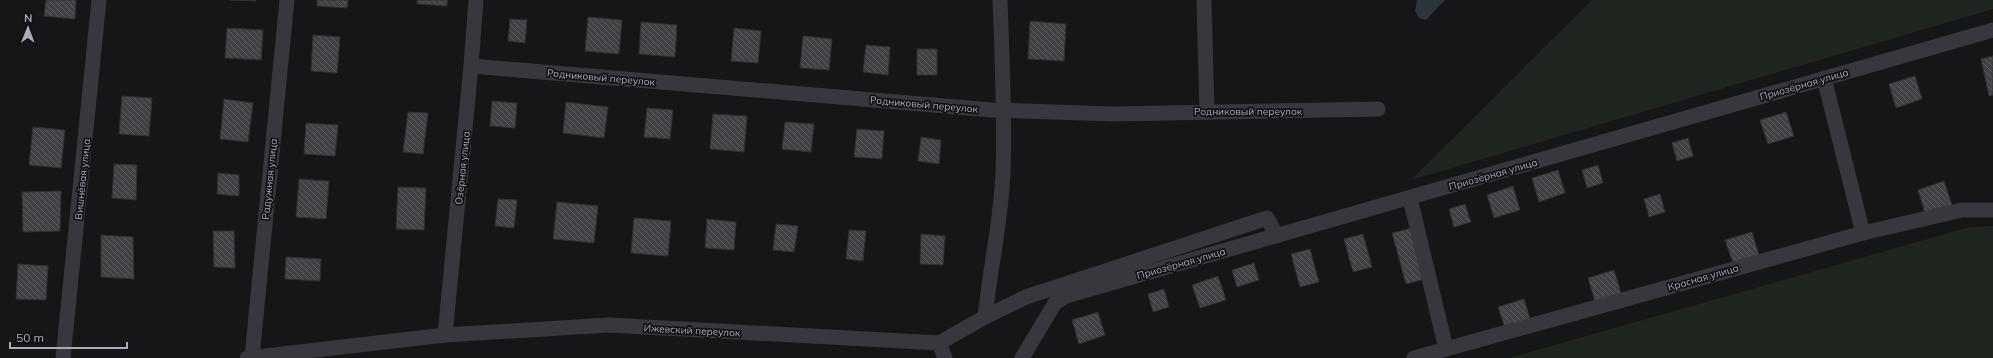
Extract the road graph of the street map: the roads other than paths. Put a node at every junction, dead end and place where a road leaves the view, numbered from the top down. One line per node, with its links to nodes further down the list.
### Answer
1 (99, 0): 20 (street, Вишнёвая улица)
2 (287, 0): 22 (street, Радужная улица)
3 (476, 0): 7 (street, Озёрная улица)
4 (1000, 0): 10 (street)
5 (1204, 0): 11 (street)
6 (1993, 30): 8 (street, Приозёрная улица)
7 (472, 66): 10 (street, Родниковый переулок); 17 (street, Озёрная улица)
8 (1824, 78): 12 (street, Приозёрная улица); 14 (street)
9 (1378, 109): 11 (street, Родниковый переулок)
10 (1003, 110): 11 (street, Родниковый переулок); 16 (street)
11 (1207, 111)
12 (1410, 198): 15 (street, Приозёрная улица); 19 (street)
13 (1993, 210): 14 (street, Красная улица)
14 (1863, 233): 19 (street, Красная улица)
15 (1277, 236): 16 (street); 24 (street, Приозёрная улица)
16 (985, 317): 18 (street)
17 (445, 335): 18 (street, Ижевский переулок); 22 (street, Ижевский переулок)
18 (939, 343): 23 (street)
19 (1446, 349): 25 (street, Красная улица)
20 (63, 358)
21 (247, 358): 22 (street, Ижевский переулок)
22 (252, 358)
23 (945, 358)
24 (1022, 358)
25 (1414, 358)

